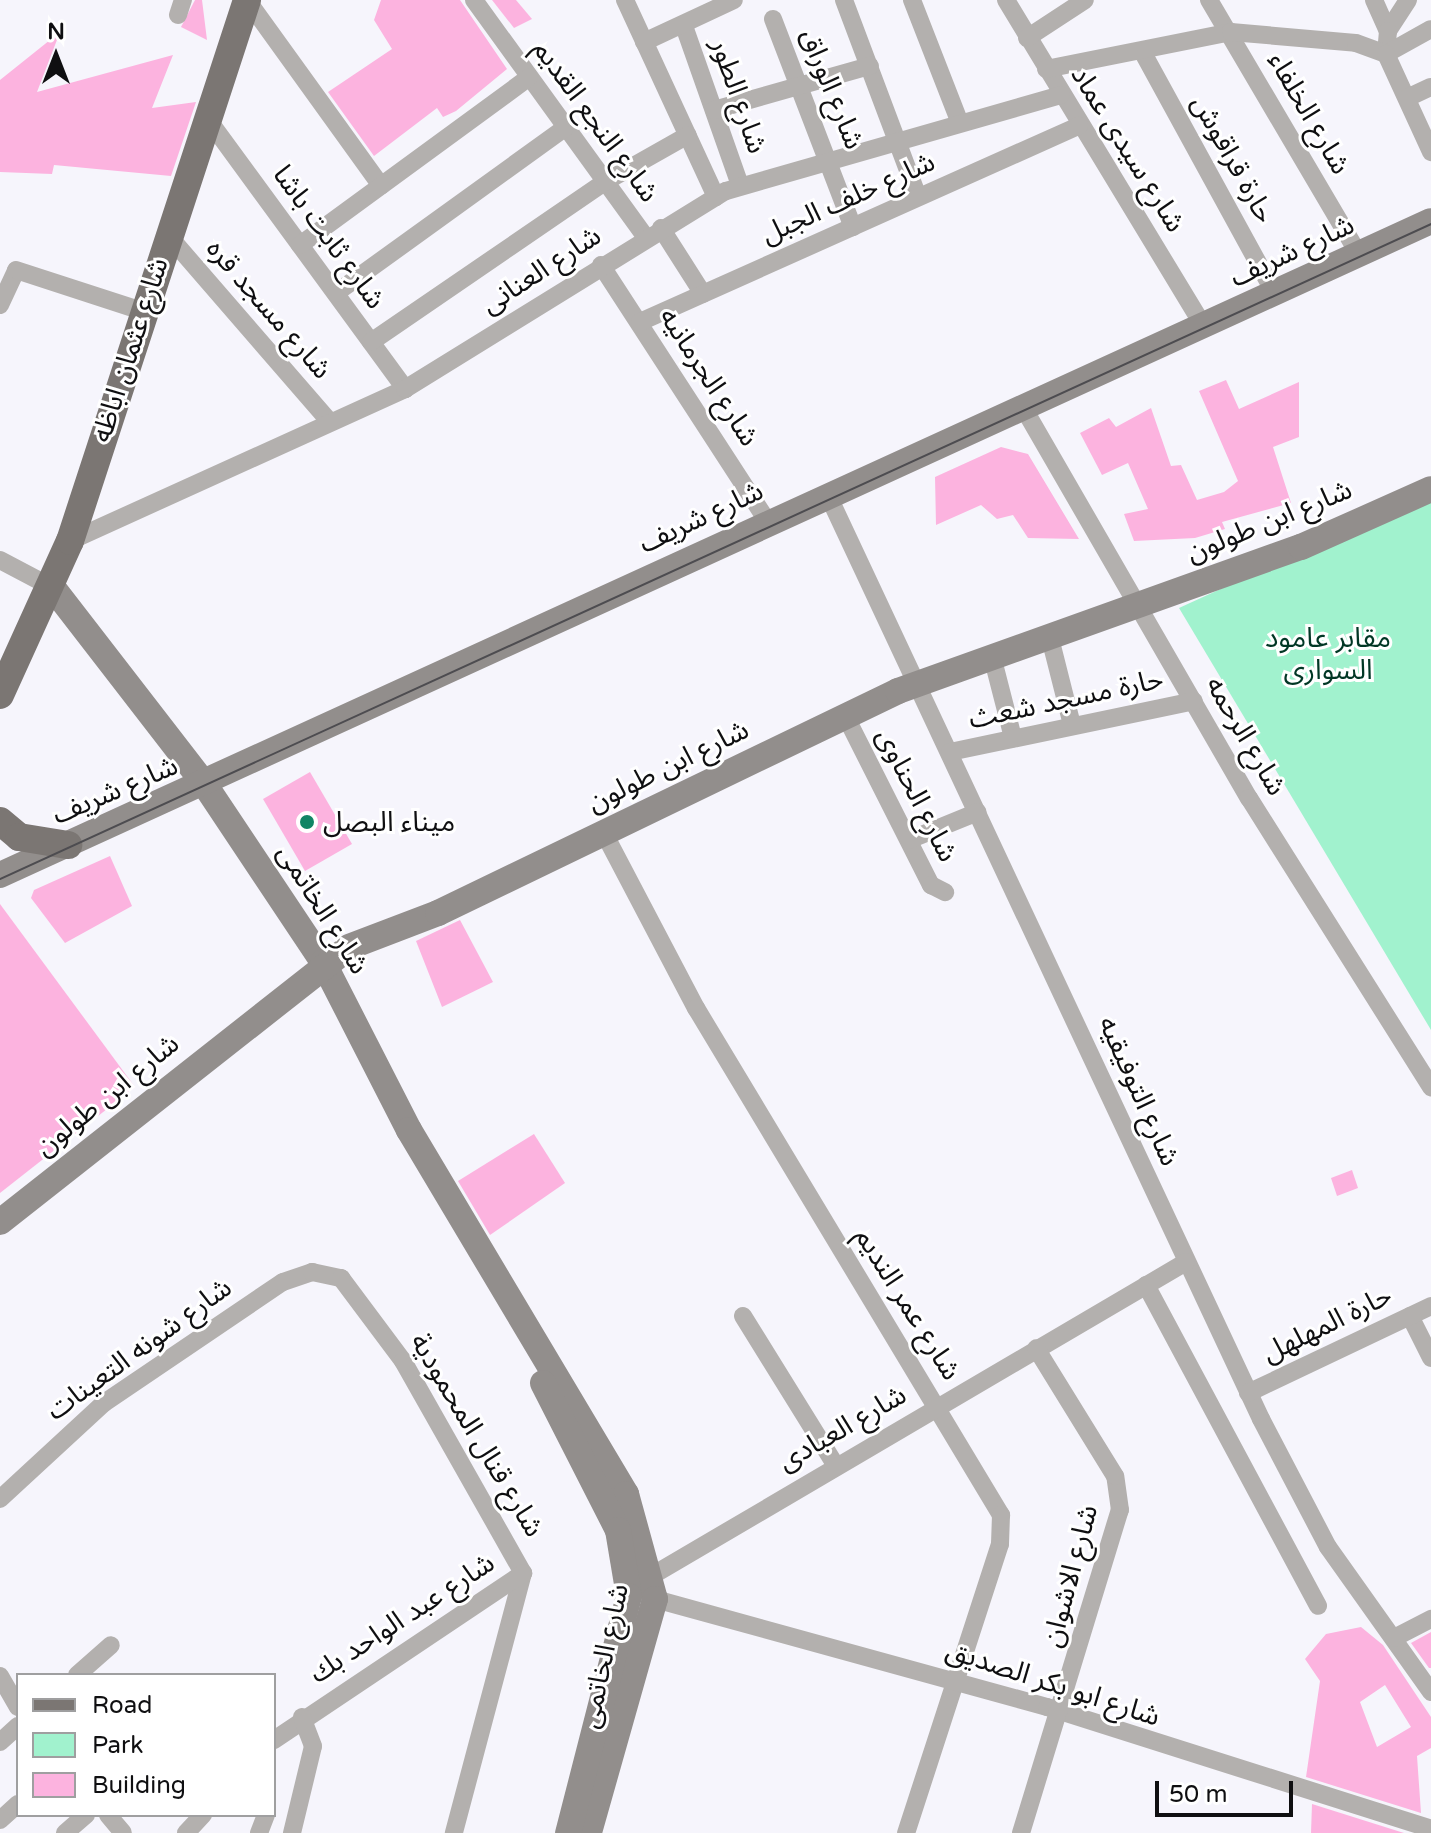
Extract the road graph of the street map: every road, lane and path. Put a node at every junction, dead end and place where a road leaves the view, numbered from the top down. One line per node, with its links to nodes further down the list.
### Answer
1 (247, 0): 29 (main road, شارع عثمان اباظه); 39 (street)
2 (474, 0): 23 (street, شارع النجع القديم)
3 (625, 0): 18 (street)
4 (734, 0): 13 (street)
5 (844, 0): 21 (street)
6 (912, 0): 30 (street)
7 (1006, 0): 17 (street, شارع سيدى عماد)
8 (1085, 0): 17 (street)
9 (1374, 0): 15 (street)
10 (1408, 0): 15 (street)
11 (1212, 1): 16 (street, شارع الخلفاء)
12 (773, 19): 24 (street, شارع الوراق)
13 (684, 26): 18 (street); 28 (street, شارع الطور)
14 (1431, 29): 20 (street)
15 (1388, 31): 20 (street)
16 (1231, 32): 19 (street); 20 (street); 47 (street, شارع الخلفاء)
17 (1027, 38): 22 (street, شارع سيدى عماد)
18 (644, 42): 33 (street)
19 (1142, 51): 22 (street); 51 (street, حارة قراقوش)
20 (1386, 54): 27 (street)
21 (870, 66): 24 (street); 34 (street)
22 (1046, 69): 26 (street, شارع سيدى عماد)
23 (528, 78): 32 (street, شارع النجع القديم); 39 (street)
24 (804, 85): 28 (street); 36 (street, شارع الوراق)
25 (1431, 87): 27 (street)
26 (1061, 95): 30 (street, شارع العنانى); 31 (street, شارع سيدى عماد)
27 (1407, 98): 35 (street)
28 (714, 110): 38 (street, شارع الطور)
29 (207, 118): 45 (main road, شارع عثمان اباظه); 46 (street, شارع ثابت باشا)
30 (960, 123): 34 (street, شارع العنانى)
31 (1079, 126): 41 (street, شارع خلف الجبل); 55 (street, شارع سيدى عماد)
32 (565, 128): 37 (street, شارع النجع القديم); 49 (street)
33 (688, 135): 37 (street); 40 (street)
34 (897, 142): 36 (street, شارع العنانى); 41 (street)
35 (1430, 147)
36 (831, 159): 38 (street, شارع العنانى); 43 (street, شارع الوراق)
37 (605, 182): 44 (street, شارع النجع القديم); 56 (street)
38 (740, 185): 40 (street, شارع العنانى)
39 (381, 186): 46 (street)
40 (716, 197): 44 (street, شارع العنانى)
41 (918, 197): 43 (street, شارع خلف الجبل)
42 (1431, 221): 47 (main road, شارع شريف)
43 (853, 227): 50 (street, شارع خلف الجبل)
44 (653, 232): 48 (street, شارع العنانى); 50 (street, شارع النجع القديم)
45 (167, 234): 53 (main road, شارع عثمان اباظه); 59 (street, شارع مسجد قره)
46 (300, 245): 49 (street, شارع ثابت باشا)
47 (1359, 255): 51 (main road, شارع شريف)
48 (601, 265): 54 (street, شارع الجرمانيه); 57 (street, شارع العنانى)
49 (336, 293): 56 (street, شارع ثابت باشا)
50 (703, 294): 54 (street, شارع خلف الجبل)
51 (1275, 294): 55 (main road, شارع شريف)
52 (0, 305): 53 (street)
53 (142, 311): 63 (main road, شارع عثمان اباظه)
54 (640, 322): 62 (street, شارع الجرمانيه)
55 (1204, 327): 58 (main road, شارع شريف)
56 (371, 342): 57 (street, شارع ثابت باشا)
57 (405, 389): 59 (street, شارع العنانى)
58 (1023, 407): 61 (main road, شارع شريف); 66 (street, شارع الرحمه)
59 (328, 420): 63 (street, شارع العنانى)
60 (1431, 489): 66 (main road, شارع ابن طولون)
61 (828, 495): 62 (main road, شارع شريف); 69 (street, شارع التوفيقيه)
62 (767, 521): 76 (main road, شارع شريف)
63 (70, 541): 65 (main road, شارع عثمان اباظه)
64 (0, 560): 65 (street)
65 (53, 588): 70 (main road, شارع عثمان اباظه); 76 (main road, شارع الخاتمى)
66 (1138, 606): 67 (main road, شارع ابن طولون); 71 (street, شارع الرحمه)
67 (1049, 634): 68 (main road, شارع ابن طولون); 73 (street)
68 (992, 656): 69 (main road, شارع ابن طولون); 74 (street)
69 (918, 683): 72 (main road, شارع ابن طولون); 75 (street, شارع التوفيقيه)
70 (0, 695)
71 (1194, 701): 73 (street, حارة مسجد شعث); 85 (street, شارع الرحمه)
72 (845, 715): 79 (main road, شارع ابن طولون); 80 (street, شارع الحناوى)
73 (1072, 725): 74 (street, حارة مسجد شعث)
74 (1013, 738): 75 (street, حارة مسجد شعث)
75 (950, 752): 77 (street, شارع التوفيقيه)
76 (205, 786): 81 (main road, شارع شريف); 84 (main road, شارع الخاتمى)
77 (978, 812): 80 (street); 87 (street, شارع التوفيقيه)
78 (0, 821): 81 (main road)
79 (604, 833): 84 (main road, شارع ابن طولون); 97 (street, شارع عمر النديم)
80 (909, 840): 83 (street, شارع الحناوى)
81 (68, 845): 82 (main road, شارع شريف)
82 (0, 875)
83 (945, 892)
84 (323, 962): 86 (main road, شارع ابن طولون); 90 (main road, شارع الخاتمى)
85 (1431, 1087)
86 (0, 1222)
87 (1186, 1262): 89 (street, شارع العبادى); 96 (street, شارع التوفيقيه)
88 (328, 1272): 99 (street, شارع شونه التعينات); 100 (street, شارع قنال المحمودية)
89 (1146, 1285): 94 (street, شارع العبادى); 102 (street)
90 (501, 1289): 101 (main road, شارع الخاتمى); 125 (main road, شارع الخاتمى)
91 (1431, 1306): 93 (street, حارة المهلهل)
92 (743, 1316): 98 (street)
93 (1410, 1316): 95 (street); 96 (street, حارة المهلهل)
94 (1036, 1348): 97 (street, شارع العبادى); 111 (street, شارع الاشوان)
95 (1431, 1358)
96 (1248, 1393): 104 (street, شارع التوفيقيه)
97 (937, 1404): 98 (street, شارع العبادى); 108 (street, شارع عمر النديم)
98 (834, 1463): 101 (street, شارع العبادى)
99 (0, 1499)
100 (523, 1573): 112 (street, شارع عبد الواحد بك); 124 (street, شارع قنال المحمودية)
101 (654, 1587): 108 (street, شارع ابو بكر الصديق); 126 (main road, شارع الخاتمى)
102 (1318, 1606)
103 (1431, 1619): 104 (street)
104 (1394, 1638): 109 (street, شارع التوفيقيه)
105 (111, 1645): 106 (street)
106 (79, 1673)
107 (0, 1676): 110 (street)
108 (956, 1680): 111 (street, شارع ابو بكر الصديق); 127 (street, شارع عمر النديم)
109 (1428, 1682)
110 (16, 1704)
111 (1060, 1715): 120 (street, شارع ابو بكر الصديق); 128 (street, شارع الاشوان)
112 (302, 1717): 114 (street, شارع عبد الواحد بك); 123 (street)
113 (16, 1728): 115 (street)
114 (276, 1738)
115 (0, 1742)
116 (16, 1806): 119 (street)
117 (84, 1817): 121 (street)
118 (110, 1817): 122 (street)
119 (0, 1820)
120 (1431, 1829)
121 (65, 1833)
122 (123, 1833)
123 (292, 1833)
124 (454, 1833)
125 (568, 1833)
126 (589, 1833)
127 (906, 1833)
128 (1021, 1833)

